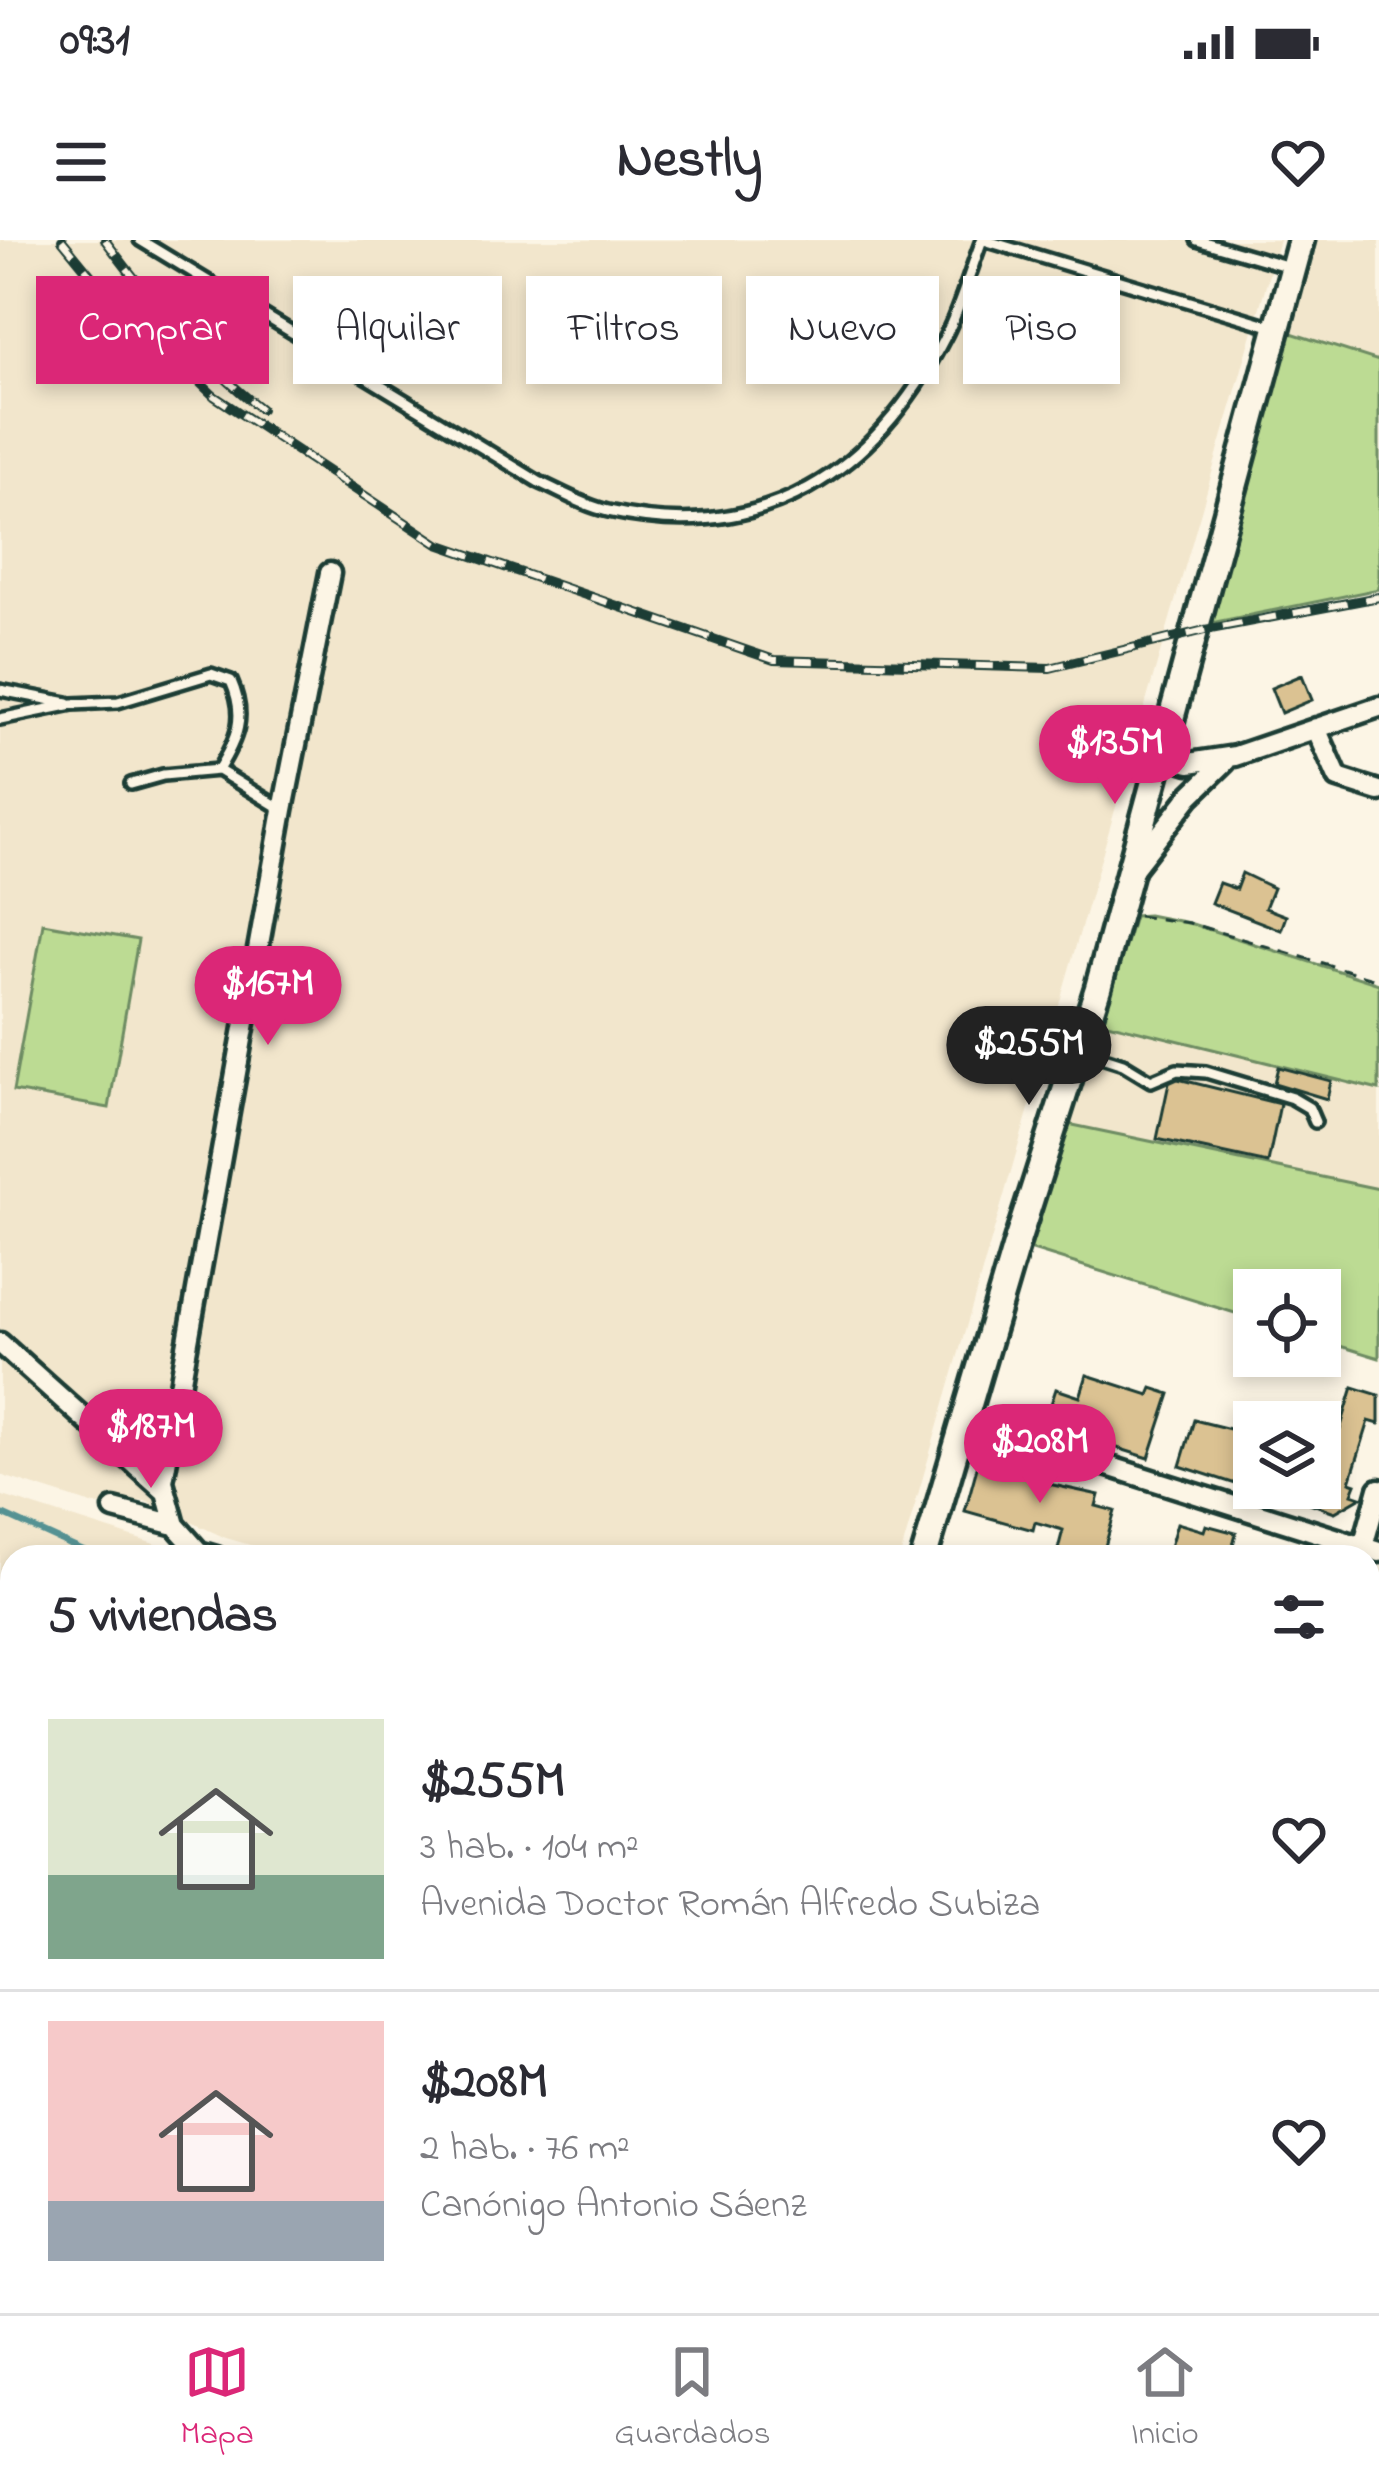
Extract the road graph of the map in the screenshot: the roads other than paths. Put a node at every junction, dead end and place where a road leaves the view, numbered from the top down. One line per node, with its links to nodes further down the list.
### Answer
1 (140, 240): 2 (lane)
2 (983, 240): 6 (lane)
3 (1197, 240): 5 (lane)
4 (1300, 240): 5 (main road)
5 (1293, 268): 6 (main road)
6 (1277, 328): 13 (main road)
7 (330, 573): 18 (street)
8 (0, 690): 9 (lane)
9 (73, 704): 11 (lane); 15 (lane)
10 (1379, 707): 12 (street)
11 (0, 719)
12 (1316, 728): 14 (street); 17 (street)
13 (1161, 754): 14 (street); 19 (main road)
14 (1235, 755): 19 (street)
15 (218, 770): 16 (lane); 18 (lane)
16 (131, 784)
17 (1379, 791)
18 (283, 810): 25 (street)
19 (1128, 876): 20 (main road)
20 (1080, 1051): 21 (lane); 23 (main road)
21 (1315, 1121)
22 (1, 1345): 25 (street)
23 (964, 1420): 29 (main road); 30 (street)
24 (1379, 1489): 31 (street)
25 (166, 1492): 27 (street)
26 (114, 1510): 27 (street)
27 (175, 1525): 28 (street)
28 (194, 1545)
29 (928, 1545)
30 (1347, 1545)
31 (1369, 1545)

